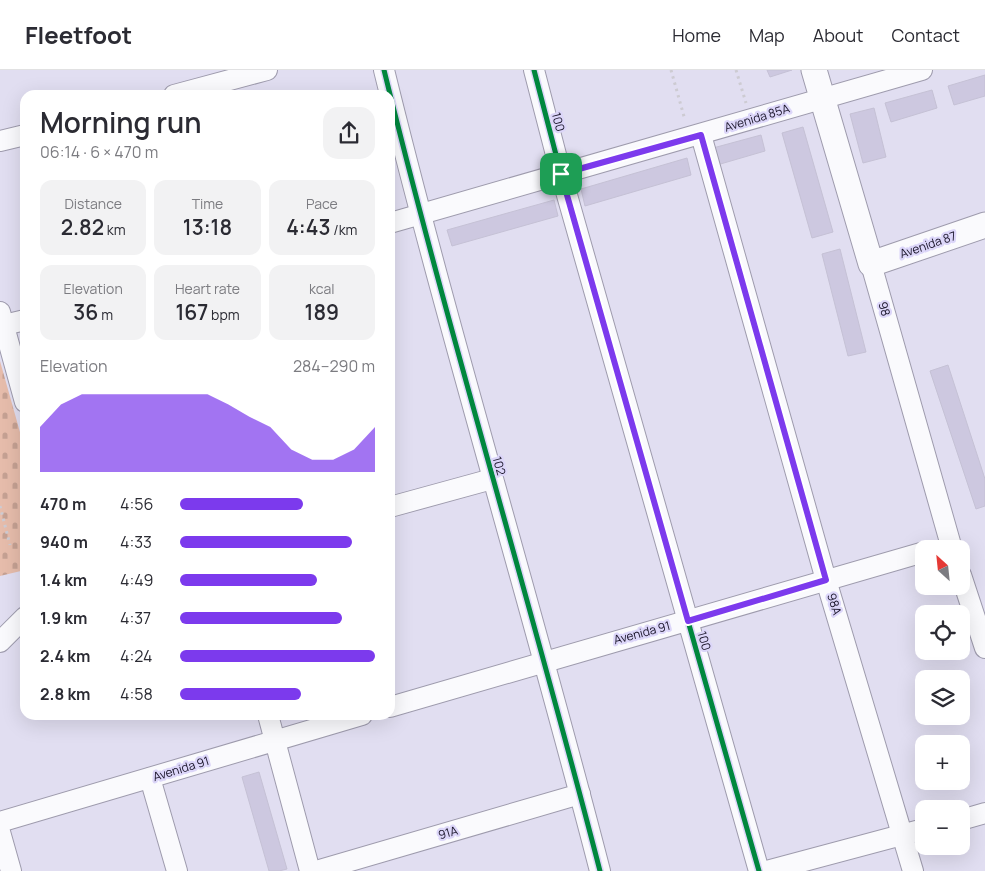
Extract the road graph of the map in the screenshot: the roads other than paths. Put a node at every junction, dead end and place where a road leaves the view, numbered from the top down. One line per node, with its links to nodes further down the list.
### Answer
1 (267, 70): 6 (street)
2 (384, 70): 7 (street, 102)
3 (534, 70): 13 (street, 100)
4 (814, 70): 8 (street, 98)
5 (922, 70): 8 (street, Avenida 85A)
6 (193, 90)
7 (389, 90)
8 (821, 98): 11 (street, Avenida 85A); 17 (street, 98)
9 (395, 114): 14 (street, 102)
10 (20, 136): 12 (street)
11 (696, 136): 13 (street, Avenida 85A); 25 (street, 98A)
12 (0, 142)
13 (561, 174): 14 (street, Avenida 85A); 27 (street, 100)
14 (420, 215): 15 (street, Avenida 85A); 21 (street, 102)
15 (395, 222)
16 (985, 225): 17 (street, Avenida 87)
17 (871, 264): 23 (street, 98)
18 (2, 319): 19 (street); 20 (street)
19 (20, 320)
20 (20, 384)
21 (492, 479): 22 (street); 31 (street, 102)
22 (395, 506)
23 (944, 540)
24 (915, 555): 25 (street, Avenida 91)
25 (826, 580): 27 (street, Avenida 91); 43 (street, 98A)
26 (968, 595): 29 (street)
27 (688, 621): 31 (street, Avenida 91); 49 (street, 100)
28 (20, 622): 30 (street)
29 (984, 641)
30 (0, 642)
31 (545, 660): 32 (street, Avenida 91); 37 (street, 102)
32 (395, 705)
33 (269, 720): 35 (street)
34 (345, 720): 35 (street, Avenida 91)
35 (274, 741): 36 (street, Avenida 91); 46 (street)
36 (150, 778): 40 (street, Avenida 91); 45 (street)
37 (580, 794): 47 (street, 91A); 48 (street, 102)
38 (985, 813): 39 (street)
39 (970, 817)
40 (0, 822)
41 (0, 832): 44 (street)
42 (915, 832): 43 (street)
43 (903, 835): 50 (street); 51 (street, 98A)
44 (11, 871)
45 (177, 871)
46 (310, 871)
47 (316, 871)
48 (600, 871)
49 (759, 871)
50 (767, 871)
51 (914, 871)

